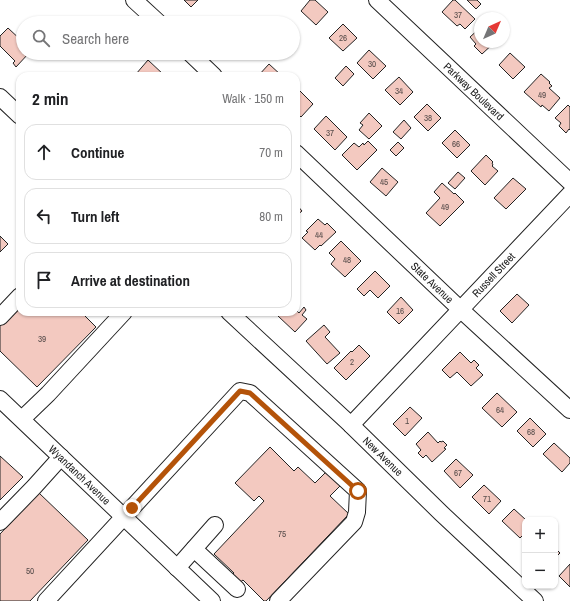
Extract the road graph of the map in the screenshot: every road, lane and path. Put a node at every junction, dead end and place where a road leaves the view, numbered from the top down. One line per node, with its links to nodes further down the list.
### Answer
1 (134, 0): 3 (street)
2 (377, 0): 9 (street, Parkway Boulevard)
3 (151, 16)
4 (197, 60): 5 (street)
5 (210, 72)
6 (0, 97): 7 (street)
7 (16, 112)
8 (300, 157): 12 (street, State Avenue)
9 (570, 182)
10 (570, 194): 12 (street, Russell Street)
11 (16, 300): 15 (street)
12 (460, 309): 17 (street, State Avenue); 19 (street, Russell Street)
13 (120, 316): 18 (street)
14 (234, 316): 19 (street, New Avenue)
15 (0, 317)
16 (0, 399): 18 (street, Wyandanch Avenue)
17 (570, 410)
18 (22, 419): 20 (street, Wyandanch Avenue)
19 (351, 425): 30 (street, New Avenue)
20 (61, 457): 21 (street, Wyandanch Avenue); 22 (street)
21 (124, 516): 25 (street, Wyandanch Avenue); 27 (street); 29 (street)
22 (0, 522)
23 (215, 526): 24 (street)
24 (194, 549): 25 (street); 26 (street)
25 (178, 568): 28 (street, Wyandanch Avenue)
26 (237, 589)
27 (46, 601)
28 (212, 601)
29 (278, 601)
30 (535, 601)

